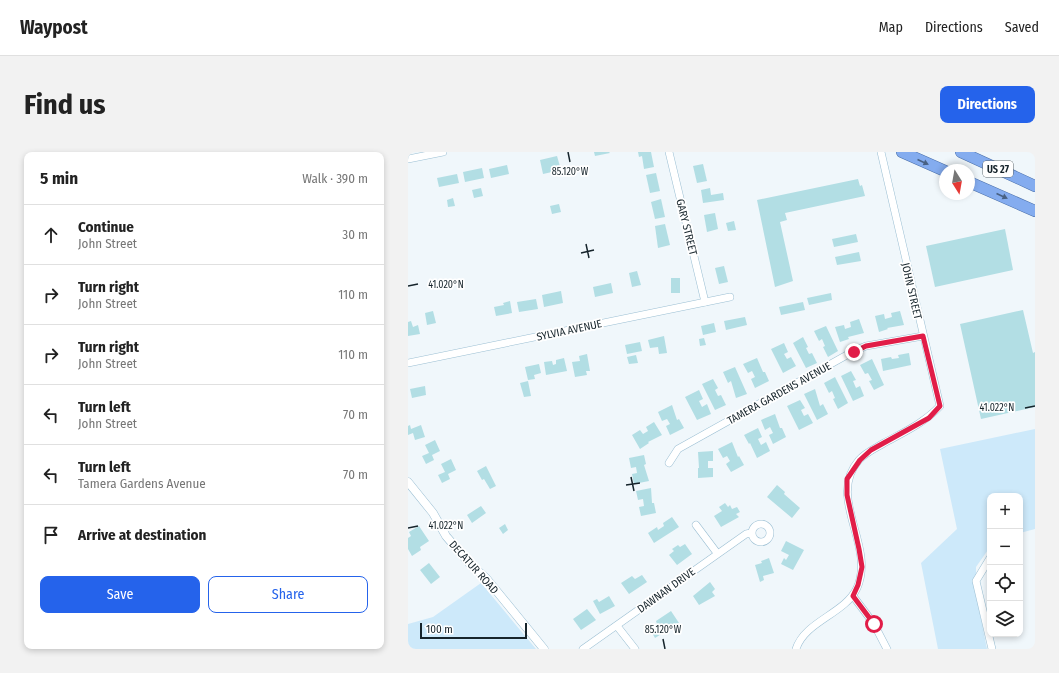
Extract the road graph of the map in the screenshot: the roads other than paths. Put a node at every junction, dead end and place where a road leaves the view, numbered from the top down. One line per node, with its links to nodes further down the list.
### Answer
1 (443, 152): 6 (street)
2 (670, 152): 12 (street, GARY STREET)
3 (881, 152): 13 (street, JOHN STREET)
4 (902, 152): 7 (highway, one-way to 7)
5 (961, 152): 9 (highway, US 27)
6 (408, 159)
7 (939, 168)
8 (975, 185): 10 (highway, US 27, one-way to 10)
9 (1035, 186)
10 (1035, 211)
11 (730, 297): 12 (street, SYLVIA AVENUE)
12 (705, 302): 14 (street, SYLVIA AVENUE)
13 (923, 336): 15 (street, TAMERA GARDENS AVENUE); 21 (street, JOHN STREET)
14 (408, 363)
15 (669, 463)
16 (408, 482): 23 (street, DECATUR ROAD)
17 (696, 525): 19 (street)
18 (751, 532): 19 (street, DAWNAN DRIVE)
19 (717, 553): 22 (street, DAWNAN DRIVE)
20 (987, 563): 28 (street)
21 (853, 596): 26 (street); 27 (street)
22 (617, 626): 24 (street, DAWNAN DRIVE); 25 (street)
23 (544, 649)
24 (583, 649)
25 (635, 649)
26 (796, 649)
27 (887, 649)
28 (992, 649)

